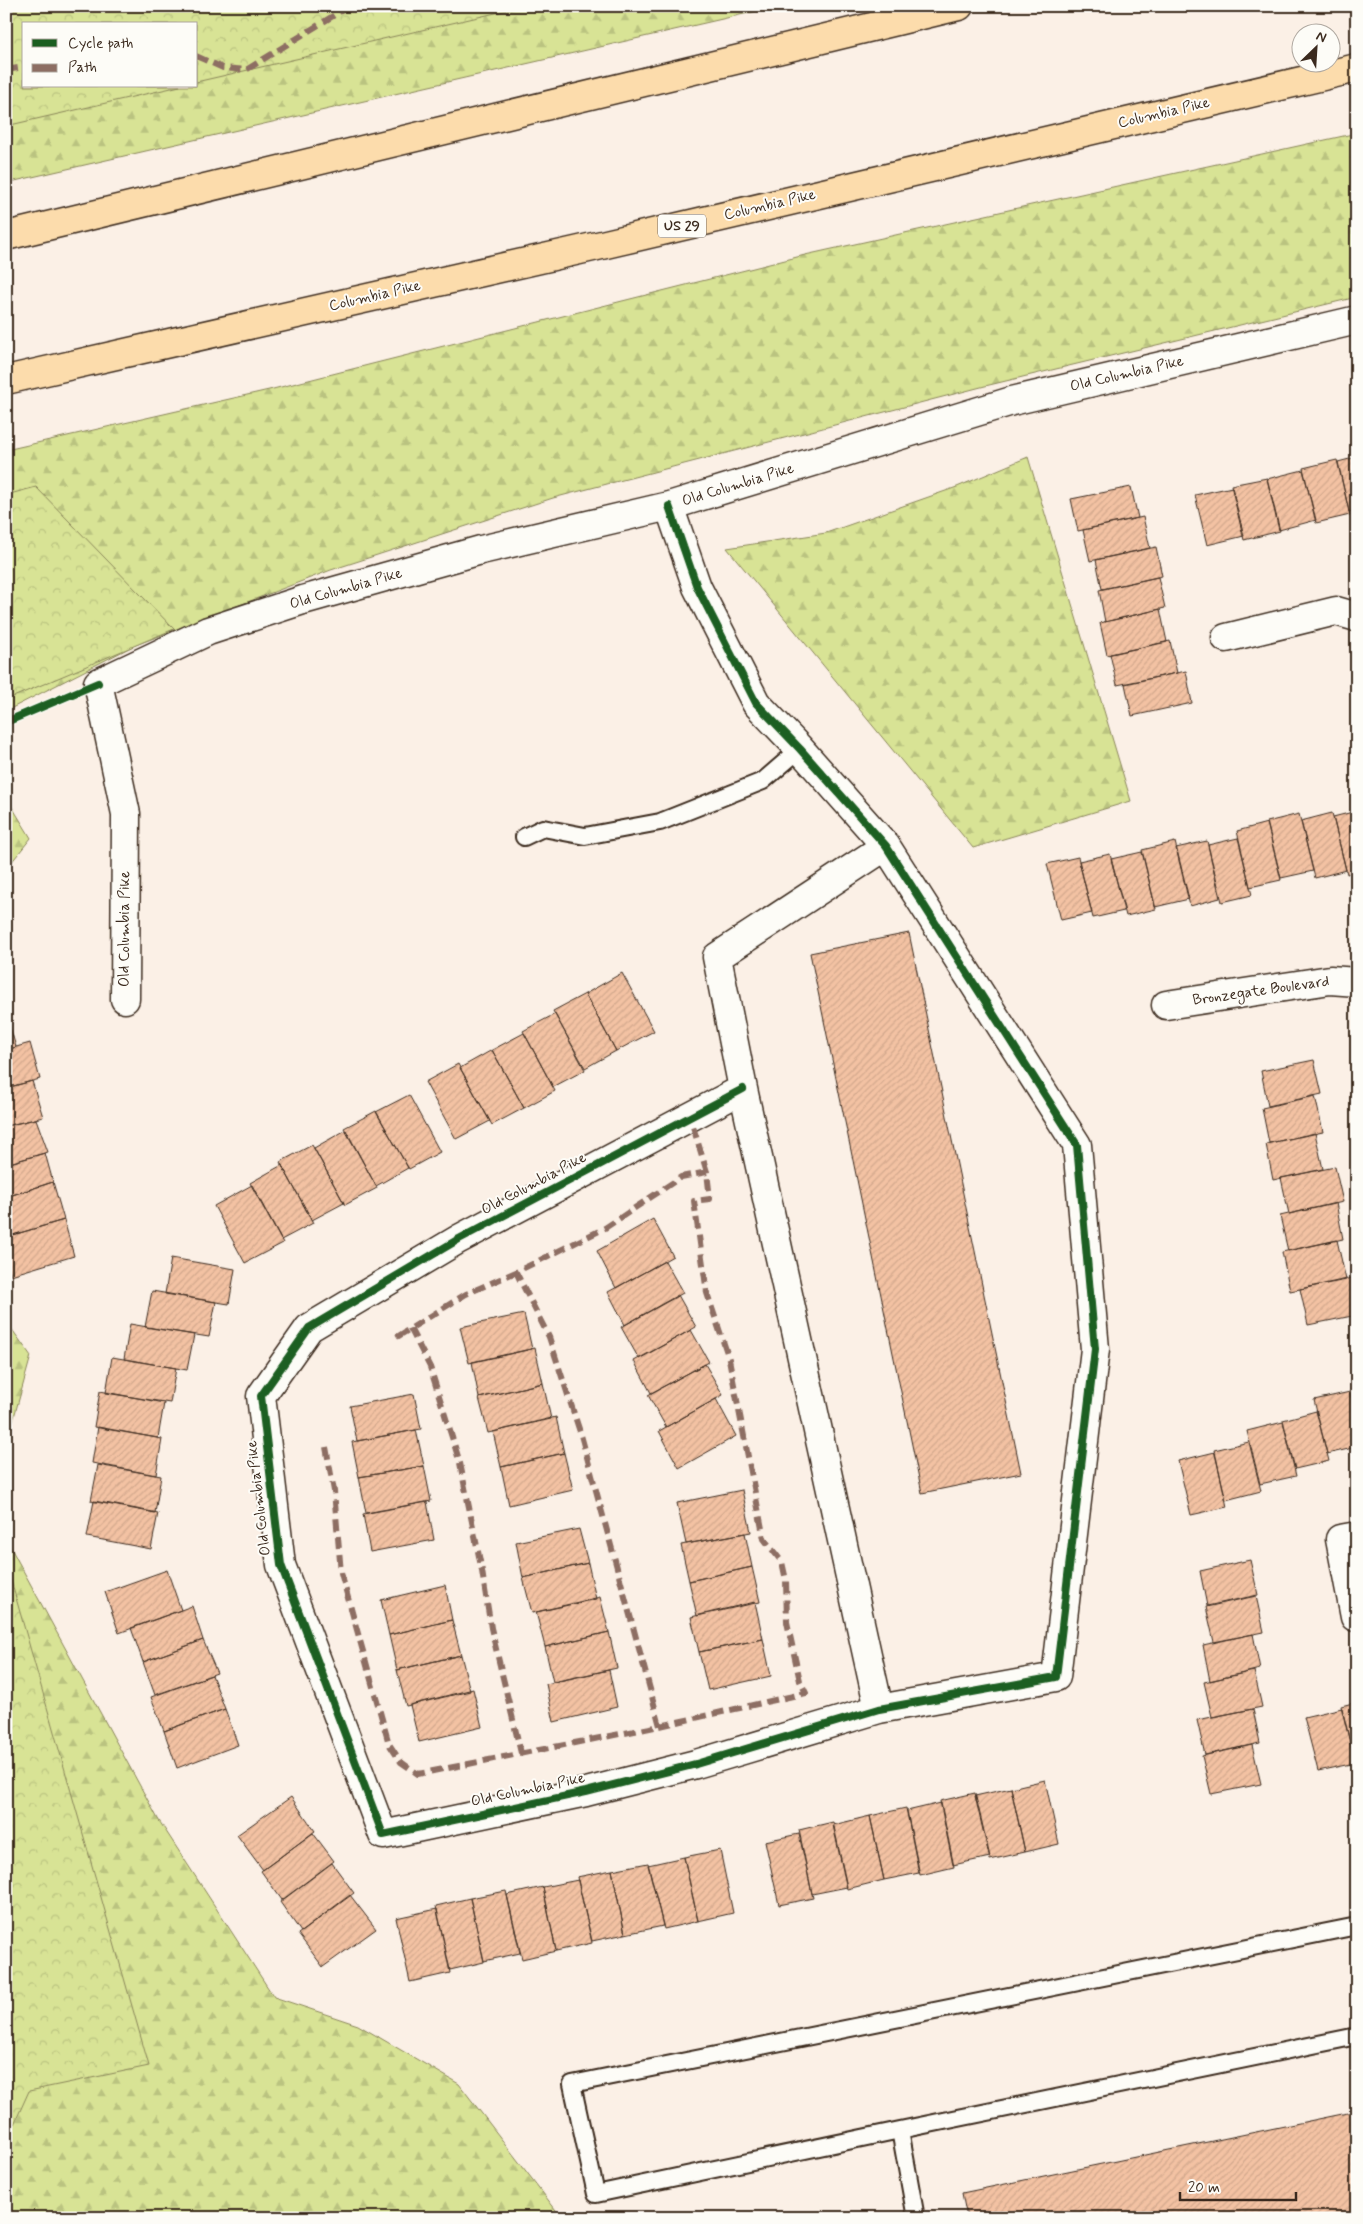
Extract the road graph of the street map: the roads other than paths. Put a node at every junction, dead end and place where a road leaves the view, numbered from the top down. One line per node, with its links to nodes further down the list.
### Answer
1 (959, 6): 3 (highway)
2 (1357, 68): 5 (highway, Columbia Pike / US 29)
3 (6, 236)
4 (1357, 320): 6 (street, Old Columbia Pike)
5 (6, 380)
6 (669, 506): 9 (street); 13 (street, Old Columbia Pike)
7 (1357, 617): 8 (street)
8 (1226, 638)
9 (800, 749): 10 (lane); 11 (street)
10 (524, 837)
11 (886, 846): 15 (street); 18 (street)
12 (1357, 982): 14 (street, Bronzegate Boulevard)
13 (125, 999)
14 (1166, 1005)
15 (743, 1089): 18 (street); 18 (street, Old Columbia Pike)
16 (1357, 1536): 17 (street)
17 (1357, 1616)
18 (879, 1709)
19 (1357, 1926): 21 (lane)
20 (1357, 2036): 21 (lane)
21 (900, 2130): 22 (lane)
22 (916, 2218)

